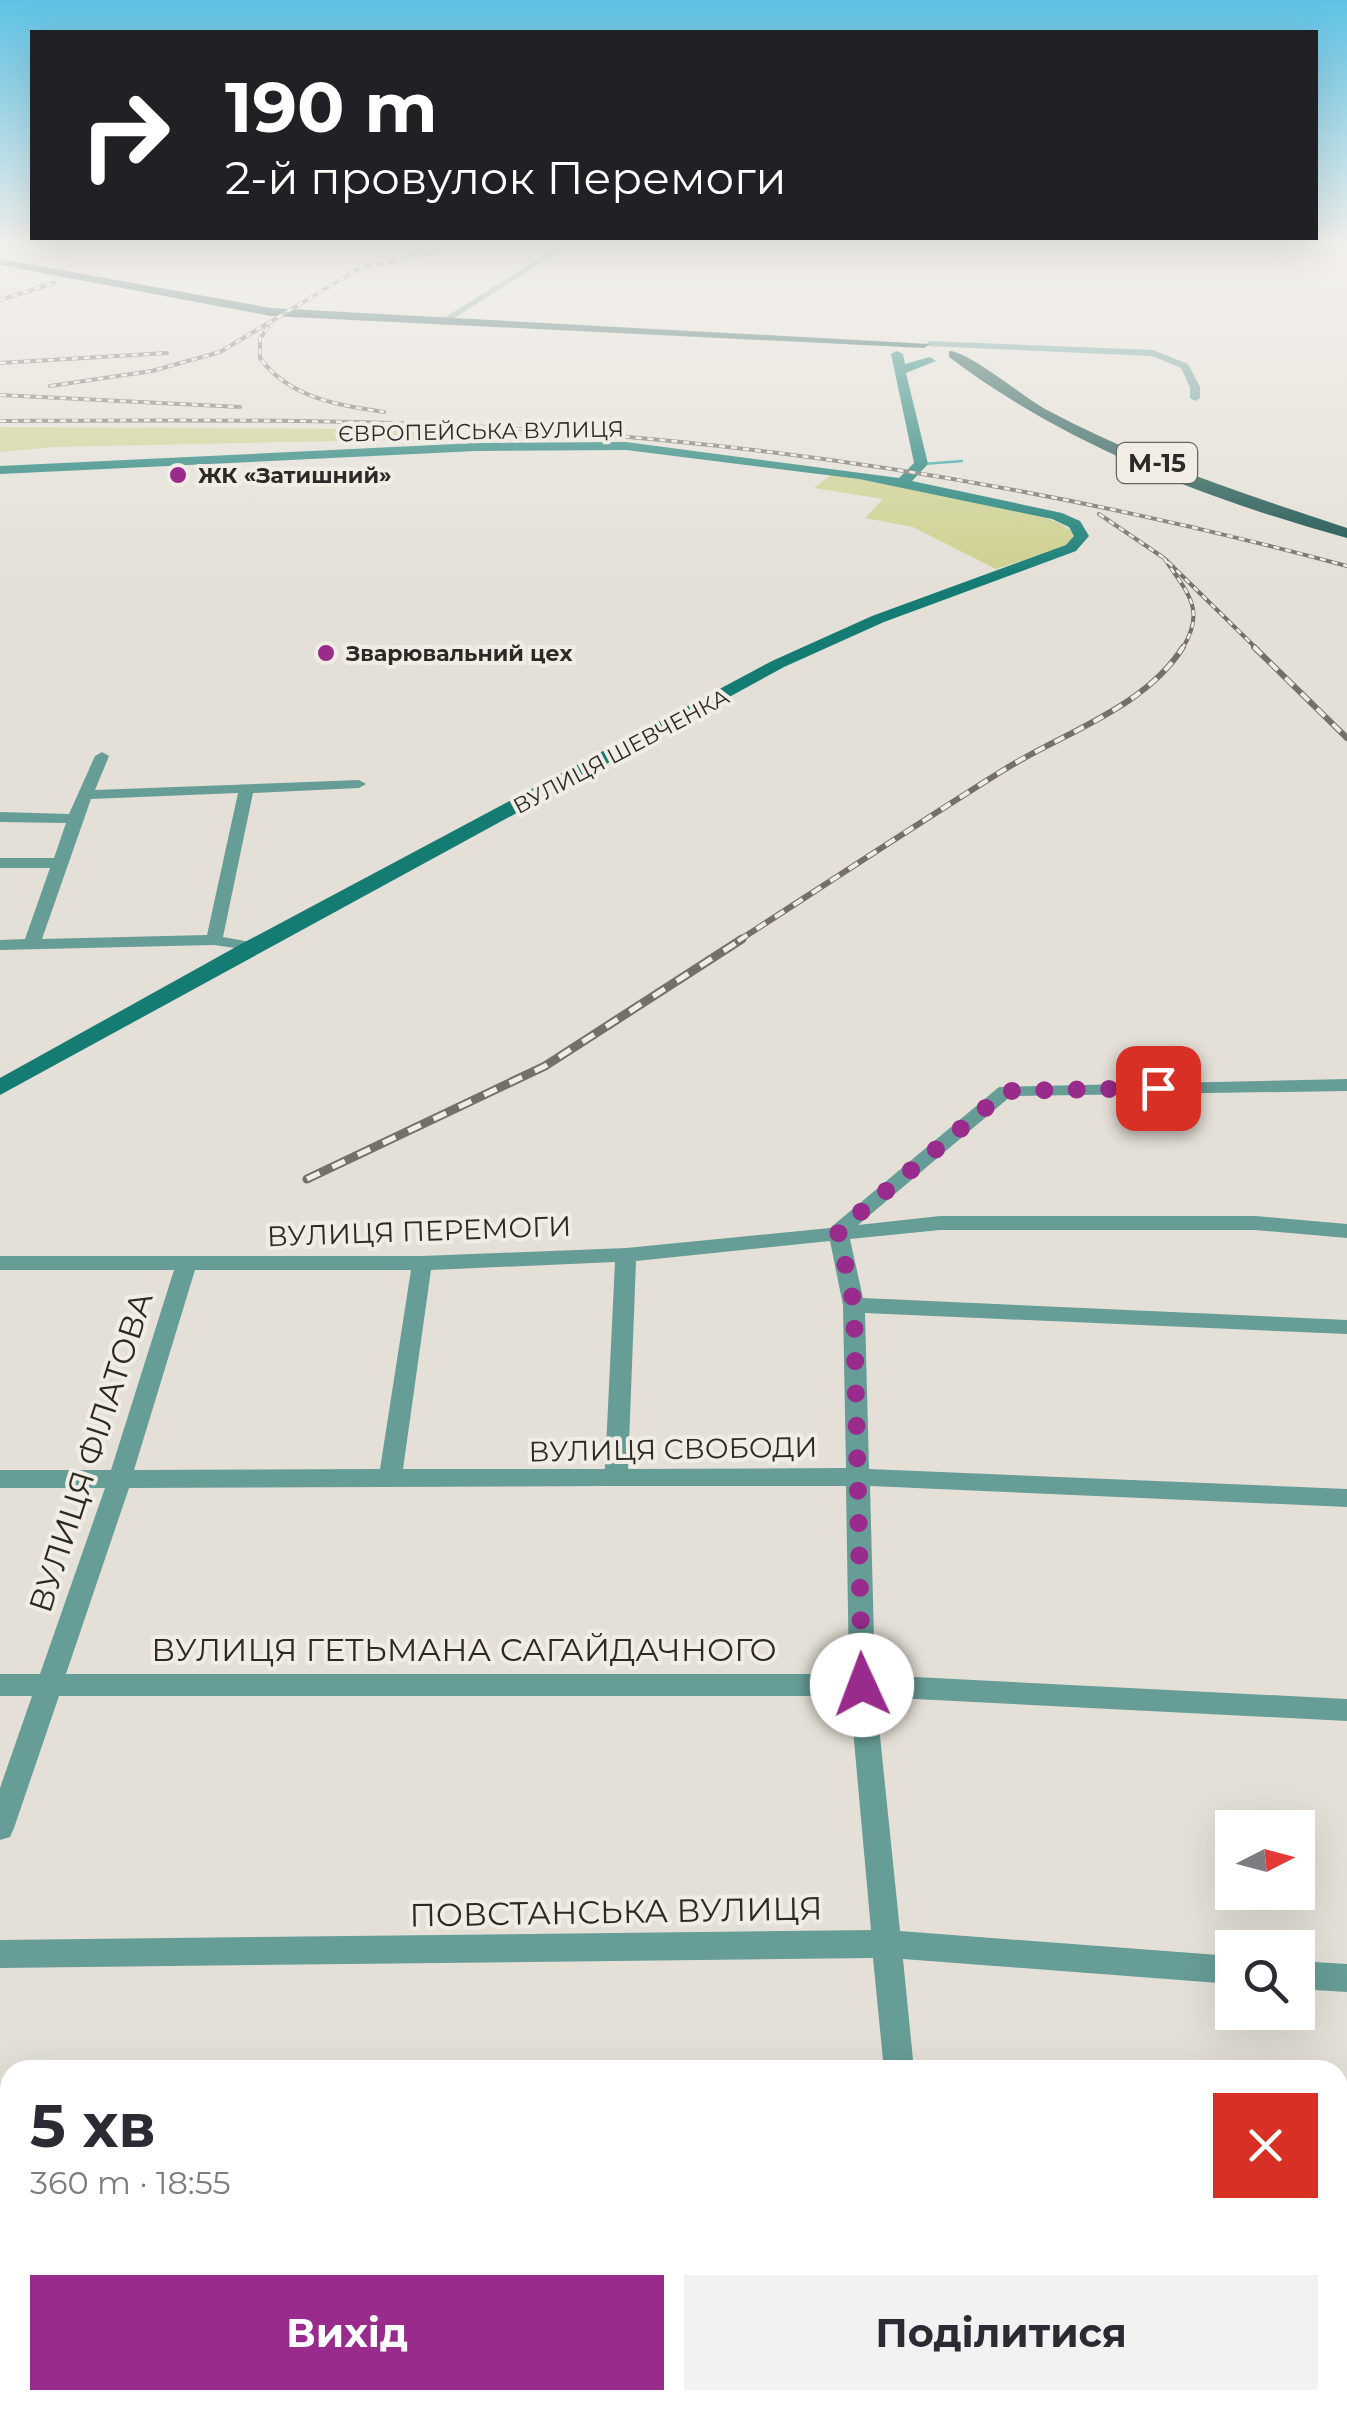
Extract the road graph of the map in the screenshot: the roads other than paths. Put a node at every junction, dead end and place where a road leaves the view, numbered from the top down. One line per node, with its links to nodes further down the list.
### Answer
1 (897, 355): 8 (main road)
2 (907, 355): 6 (highway, М-15)
3 (949, 355): 6 (highway)
4 (956, 355): 7 (highway, М-15)
5 (1156, 355): 9 (street)
6 (931, 361): 7 (highway, М-15); 8 (main road)
7 (976, 371): 12 (highway, М-15)
8 (900, 373): 11 (main road)
9 (1195, 398)
10 (0, 470): 11 (main road, ЄВРОПЕЙСЬКА ВУЛИЦЯ)
11 (902, 483): 24 (main road, ВУЛИЦЯ ШЕВЧЕНКА)
12 (1347, 533)
13 (102, 756): 16 (street)
14 (359, 784): 15 (street)
15 (246, 790): 16 (street); 21 (street)
16 (88, 796): 18 (street)
17 (0, 817): 18 (street)
18 (75, 818): 20 (street)
19 (0, 863): 20 (street)
20 (62, 863): 22 (street)
21 (214, 940): 22 (street); 24 (street)
22 (32, 944): 23 (street)
23 (0, 945)
24 (250, 948): 26 (main road, ВУЛИЦЯ ШЕВЧЕНКА)
25 (1347, 1085): 27 (street)
26 (0, 1088)
27 (838, 1231): 28 (street, ВУЛИЦЯ ПЕРЕМОГИ); 29 (street, ВУЛИЦЯ ПЕРЕМОГИ); 33 (street)
28 (1347, 1231)
29 (626, 1254): 31 (street, ВУЛИЦЯ ПЕРЕМОГИ); 38 (street)
30 (0, 1263): 32 (street, ВУЛИЦЯ ПЕРЕМОГИ)
31 (422, 1264): 32 (street, ВУЛИЦЯ ПЕРЕМОГИ); 37 (street)
32 (184, 1266): 39 (street, ВУЛИЦЯ ФІЛАТОВА)
33 (854, 1305): 34 (street); 35 (street)
34 (1347, 1327)
35 (856, 1477): 38 (street, ВУЛИЦЯ СВОБОДИ); 40 (street, ВУЛИЦЯ СВОБОДИ); 42 (street)
36 (0, 1479): 39 (street, ВУЛИЦЯ СВОБОДИ)
37 (390, 1480): 38 (street, ВУЛИЦЯ СВОБОДИ); 39 (street, ВУЛИЦЯ СВОБОДИ)
38 (616, 1480)
39 (120, 1482): 43 (street, ВУЛИЦЯ ФІЛАТОВА)
40 (1347, 1498)
41 (0, 1684): 43 (street, ВУЛИЦЯ ГЕТЬМАНА САГАЙДАЧНОГО)
42 (862, 1685): 43 (street, ВУЛИЦЯ ГЕТЬМАНА САГАЙДАЧНОГО); 44 (street, ВУЛИЦЯ ГЕТЬМАНА САГАЙДАЧНОГО); 46 (street)
43 (48, 1686): 45 (street, ВУЛИЦЯ ФІЛАТОВА)
44 (1347, 1710)
45 (0, 1828)
46 (887, 1944): 47 (street, ПОВСТАНСЬКА ВУЛИЦЯ); 48 (street, ПОВСТАНСЬКА ВУЛИЦЯ); 51 (street)
47 (0, 1954)
48 (1215, 1969)
49 (1315, 1976): 50 (street)
50 (1347, 1978)
51 (898, 2060)

